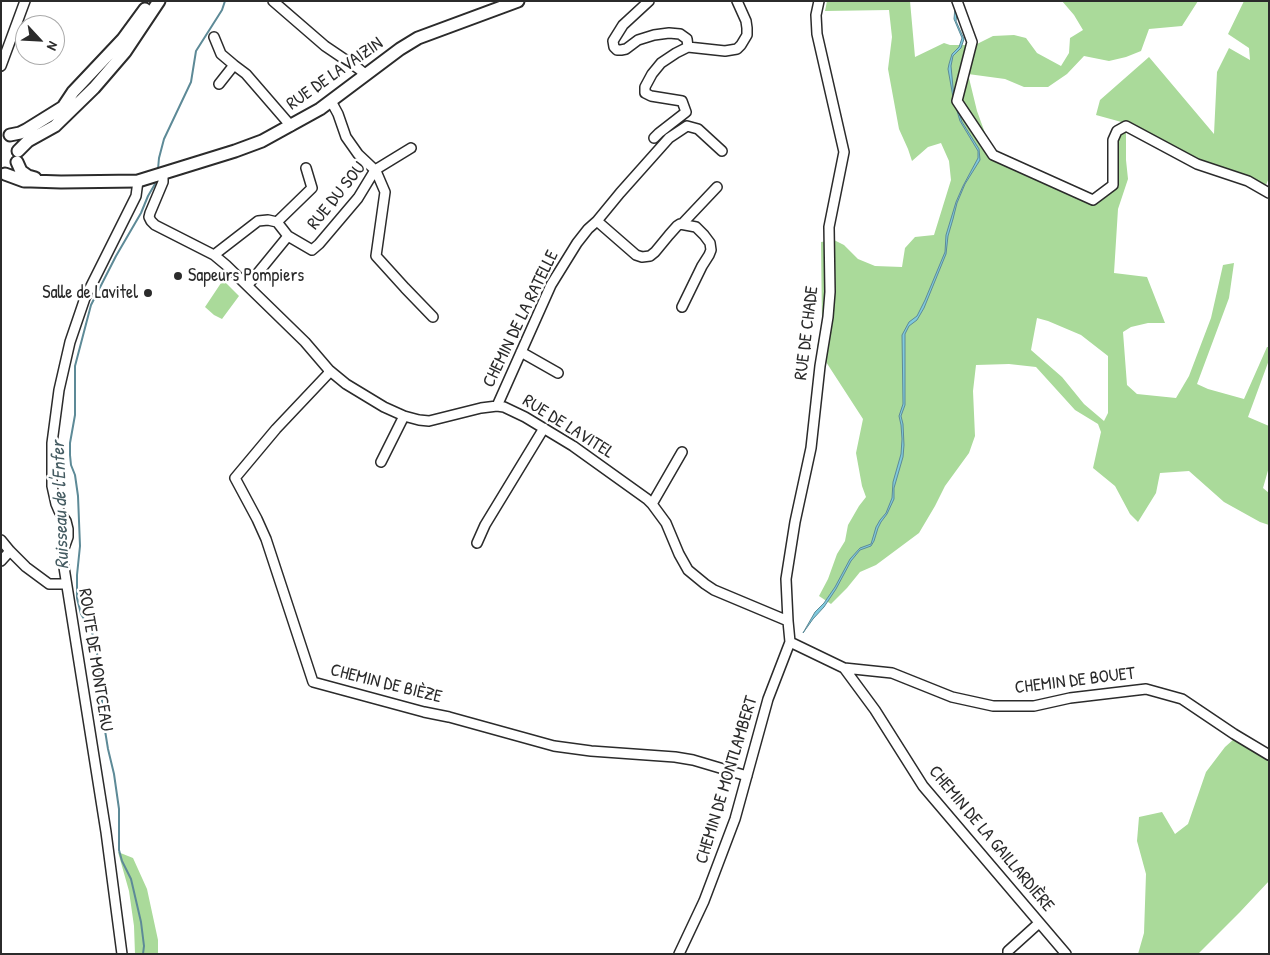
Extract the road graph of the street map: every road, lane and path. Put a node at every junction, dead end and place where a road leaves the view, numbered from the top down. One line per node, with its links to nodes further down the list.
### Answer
1 (24, 1): 13 (street)
2 (150, 1): 18 (main road)
3 (159, 1): 22 (main road)
4 (273, 1): 14 (street)
5 (518, 1): 14 (main road, RUE DE LAVAIZIN)
6 (648, 1): 11 (street)
7 (737, 1): 11 (street)
8 (819, 1): 53 (street, RUE DE CHADE)
9 (957, 1): 30 (street)
10 (214, 37): 12 (street)
11 (688, 47): 19 (street)
12 (234, 65): 15 (street); 17 (street)
13 (1, 66)
14 (366, 75): 16 (main road, RUE DE LAVAIZIN)
15 (219, 84)
16 (331, 101): 17 (main road, RUE DE LAVAIZIN); 24 (street)
17 (291, 126): 25 (main road, RUE DE LAVAIZIN)
18 (6, 133): 22 (main road, RUE DE LAVAIZIN)
19 (654, 138)
20 (411, 148): 24 (street, RUE DU SOU)
21 (722, 151): 31 (street, CHEMIN DE LA RATELLE)
22 (18, 156): 26 (main road); 28 (main road, RUE DE LAVAIZIN)
23 (306, 168): 32 (street)
24 (375, 170): 34 (street, RUE DU SOU); 38 (street)
25 (163, 174): 27 (main road, RUE DE LAVAIZIN); 35 (street, RUE DE LAVITEL)
26 (3, 175): 28 (main road, RUE DE LAVAIZIN)
27 (138, 181): 28 (main road, RUE DE LAVAIZIN); 52 (street, ROUTE DE MONTCEAU)
28 (82, 182)
29 (717, 187): 33 (street)
30 (1269, 193)
31 (597, 221): 33 (street); 39 (street, CHEMIN DE LA RATELLE)
32 (277, 222): 34 (street, RUE DU SOU); 35 (street)
33 (682, 224): 37 (street)
34 (288, 236): 36 (street, RUE DU SOU)
35 (214, 255): 36 (street, RUE DE LAVITEL)
36 (248, 285): 40 (street, RUE DE LAVITEL)
37 (682, 307)
38 (433, 317)
39 (521, 352): 41 (street); 42 (street, CHEMIN DE LA RATELLE)
40 (329, 370): 43 (street, RUE DE LAVITEL); 57 (street, CHEMIN DE BIÈZE)
41 (558, 373)
42 (497, 406): 43 (street, RUE DE LAVITEL); 44 (street, RUE DE LAVITEL)
43 (404, 416): 46 (street)
44 (544, 428): 47 (street, RUE DE LAVITEL); 49 (street)
45 (682, 452): 47 (street)
46 (381, 462)
47 (652, 504): 53 (street, RUE DE LAVITEL)
48 (1, 540): 50 (street)
49 (477, 543)
50 (10, 551): 51 (street); 52 (street)
51 (1, 561)
52 (66, 584): 59 (street, ROUTE DE MONTCEAU)
53 (788, 621): 54 (street, RUE DE CHADE)
54 (790, 642): 55 (street, CHEMIN DE BOUET); 57 (street, CHEMIN DE MONTLAMBERT)
55 (844, 668): 56 (street, CHEMIN DE BOUET); 58 (street, CHEMIN DE LA GAILLARDIÈRE)
56 (1269, 755)
57 (747, 776): 60 (street, CHEMIN DE MONTLAMBERT)
58 (1039, 923): 61 (street); 62 (street, CHEMIN DE LA GAILLARDIÈRE)
59 (122, 954)
60 (679, 954)
61 (1008, 954)
62 (1066, 954)

